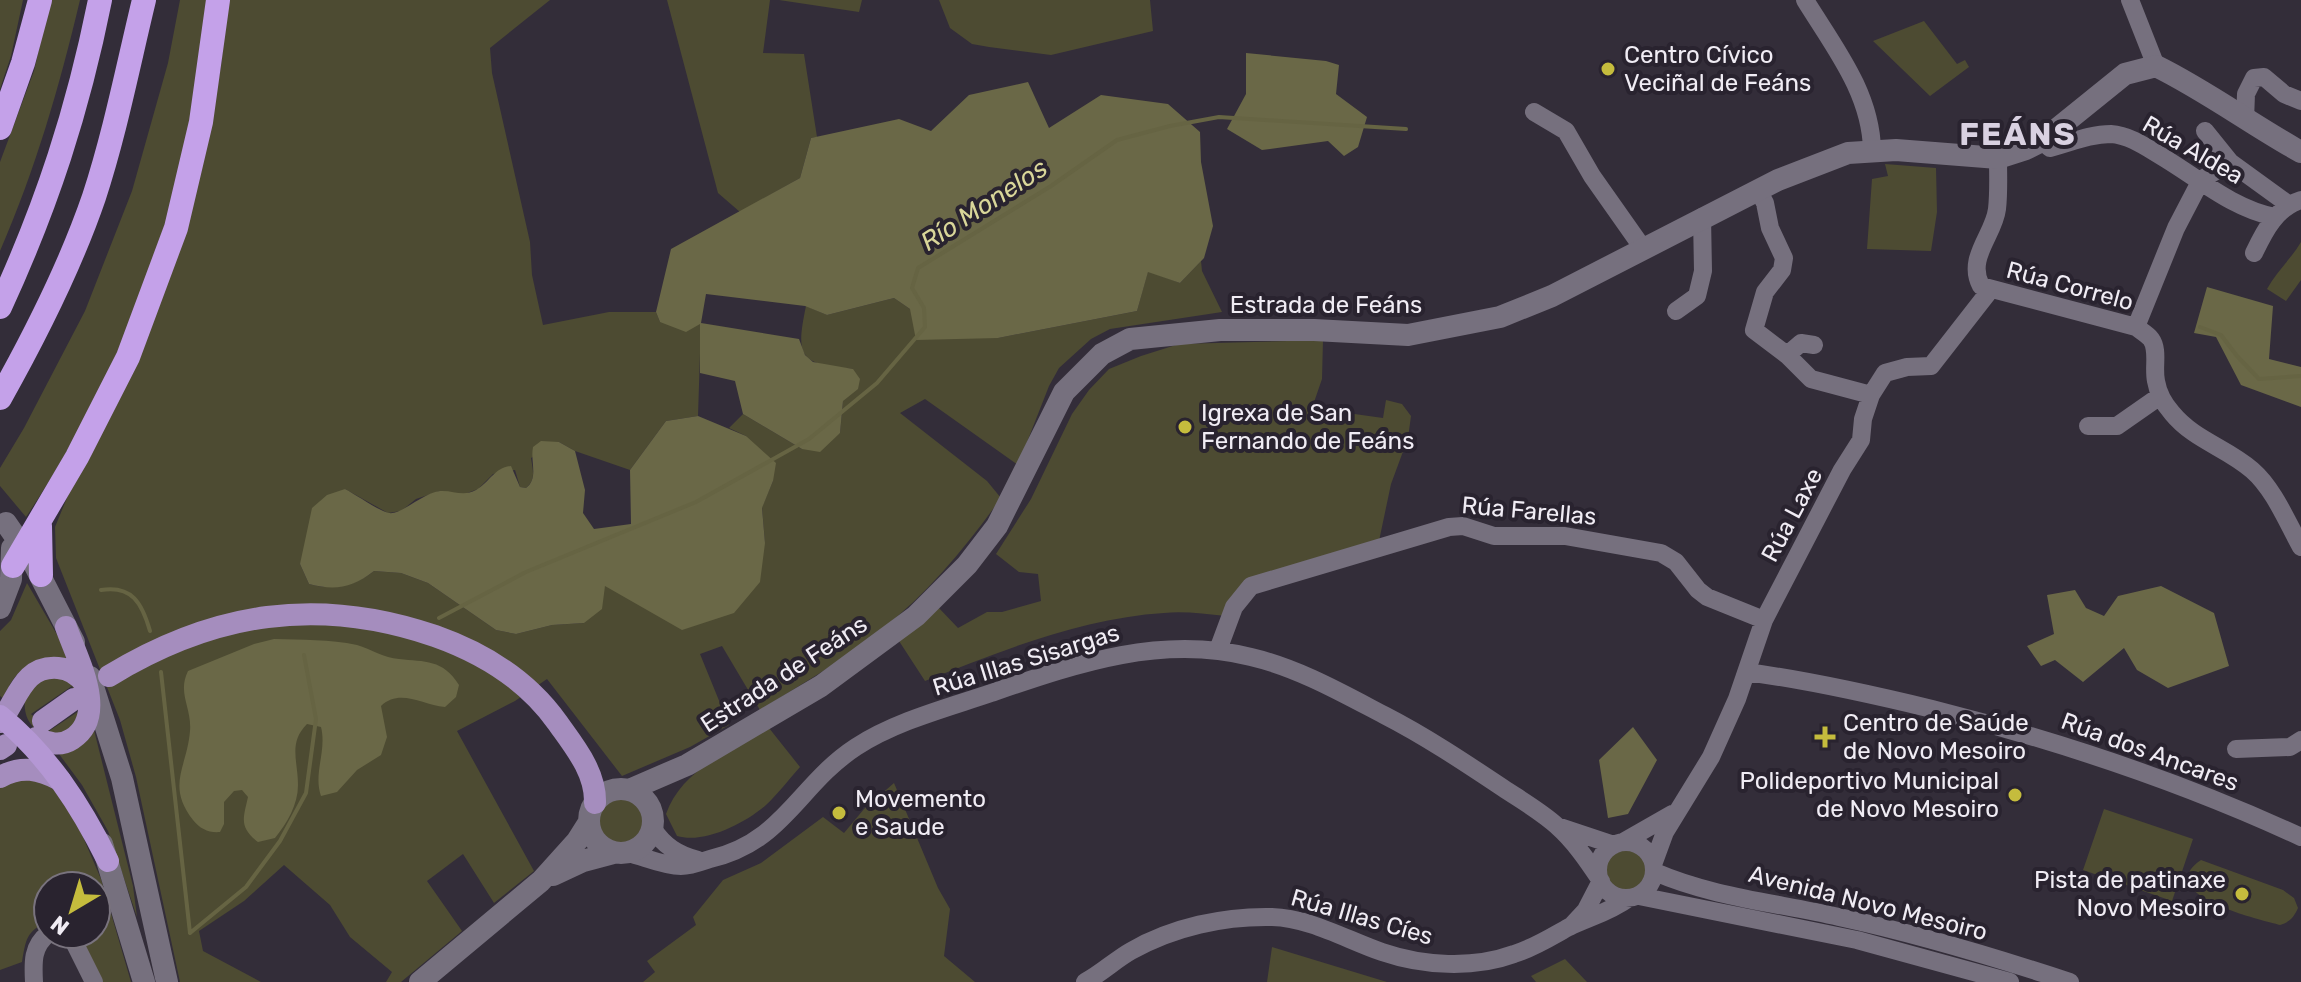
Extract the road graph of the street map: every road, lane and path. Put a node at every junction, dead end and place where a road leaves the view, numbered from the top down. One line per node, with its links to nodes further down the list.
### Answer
1 (40, 0): 11 (highway)
2 (100, 0): 25 (highway)
3 (144, 0): 32 (highway)
4 (218, 0): 35 (highway)
5 (1805, 0): 14 (street)
6 (2130, 0): 7 (street)
7 (2156, 66): 10 (street); 13 (street, Estrada de Feáns)
8 (2301, 101): 10 (street)
9 (1534, 112): 22 (street)
10 (2245, 120): 15 (street)
11 (0, 128)
12 (2205, 131): 17 (street)
13 (2042, 141): 16 (street, Estrada de Feáns); 18 (street, Rúa Aldea)
14 (1872, 150): 16 (street, Estrada de Feáns); 19 (street, Estrada de Feáns)
15 (2301, 152)
16 (1998, 158): 24 (street, Rúa Correlo)
17 (2230, 162): 18 (street); 20 (street)
18 (2201, 180): 20 (street, Rúa Aldea); 27 (street)
19 (1758, 190): 21 (street, Estrada de Feáns); 29 (street)
20 (2288, 207): 23 (street)
21 (1702, 217): 22 (street, Estrada de Feáns); 26 (street)
22 (1642, 247): 50 (street, Estrada de Feáns)
23 (2254, 253)
24 (1991, 289): 27 (street, Rúa Correlo); 30 (street)
25 (0, 307)
26 (1676, 311)
27 (2136, 327): 31 (street, Rúa Correlo)
28 (1814, 345): 29 (street)
29 (1787, 355): 30 (street)
30 (1871, 395): 40 (street, Rúa Laxe)
31 (2160, 396): 33 (street); 36 (street)
32 (0, 398)
33 (2088, 426)
34 (3, 518): 37 (street)
35 (40, 519): 37 (highway); 38 (highway)
36 (2301, 547)
37 (18, 557): 38 (street); 39 (street)
38 (41, 575): 41 (street)
39 (0, 608)
40 (1764, 620): 42 (street, Rúa Farellas); 43 (street, Rúa Laxe)
41 (66, 627): 45 (main road); 75 (street)
42 (1218, 650): 58 (street, Rúa Illas Sisargas); 63 (street, Rúa Illas Sisargas)
43 (1746, 672): 55 (street, Rúa Laxe); 59 (street, Rúa dos Ancares)
44 (109, 676): 52 (main road)
45 (80, 692): 46 (main road); 47 (main road); 47 (main road)
46 (2, 715): 47 (street); 53 (highway)
47 (39, 729): 62 (street)
48 (2301, 740): 49 (street)
49 (2236, 749)
50 (687, 765): 54 (street, Estrada de Feáns); 57 (street, Estrada de Feáns)
51 (0, 777): 53 (main road)
52 (592, 777): 54 (main road); 56 (main road)
53 (60, 780): 62 (highway)
54 (623, 790): 56 (street, Estrada de Feáns); 57 (street)
55 (1678, 810): 60 (street, Rúa Laxe); 64 (street, Rúa Laxe)
56 (592, 812): 61 (street); 66 (street)
57 (653, 821): 61 (street, Estrada de Feáns); 63 (street)
58 (1557, 826): 60 (street, Rúa Illas Sisargas); 65 (street, Rúa Illas Sisargas)
59 (2301, 837)
60 (1619, 843): 64 (street); 65 (street)
61 (620, 853): 63 (street, Rúa Illas Sisargas); 66 (street)
62 (108, 861): 74 (street)
63 (705, 861)
64 (1654, 867): 67 (street); 78 (street, Avenida Novo Mesoiro)
65 (1600, 879): 67 (street); 68 (street, Rúa Illas Cíes)
66 (541, 881): 76 (street)
67 (1634, 897): 68 (street, Rúa Illas Cíes); 77 (street, Avenida Novo Mesoiro)
68 (1572, 926): 71 (street, Rúa Illas Cíes)
69 (35, 950): 72 (street)
70 (78, 950): 73 (street)
71 (1092, 980)
72 (34, 982)
73 (94, 982)
74 (144, 982)
75 (167, 982)
76 (420, 982)
77 (2010, 982)
78 (2070, 982)

